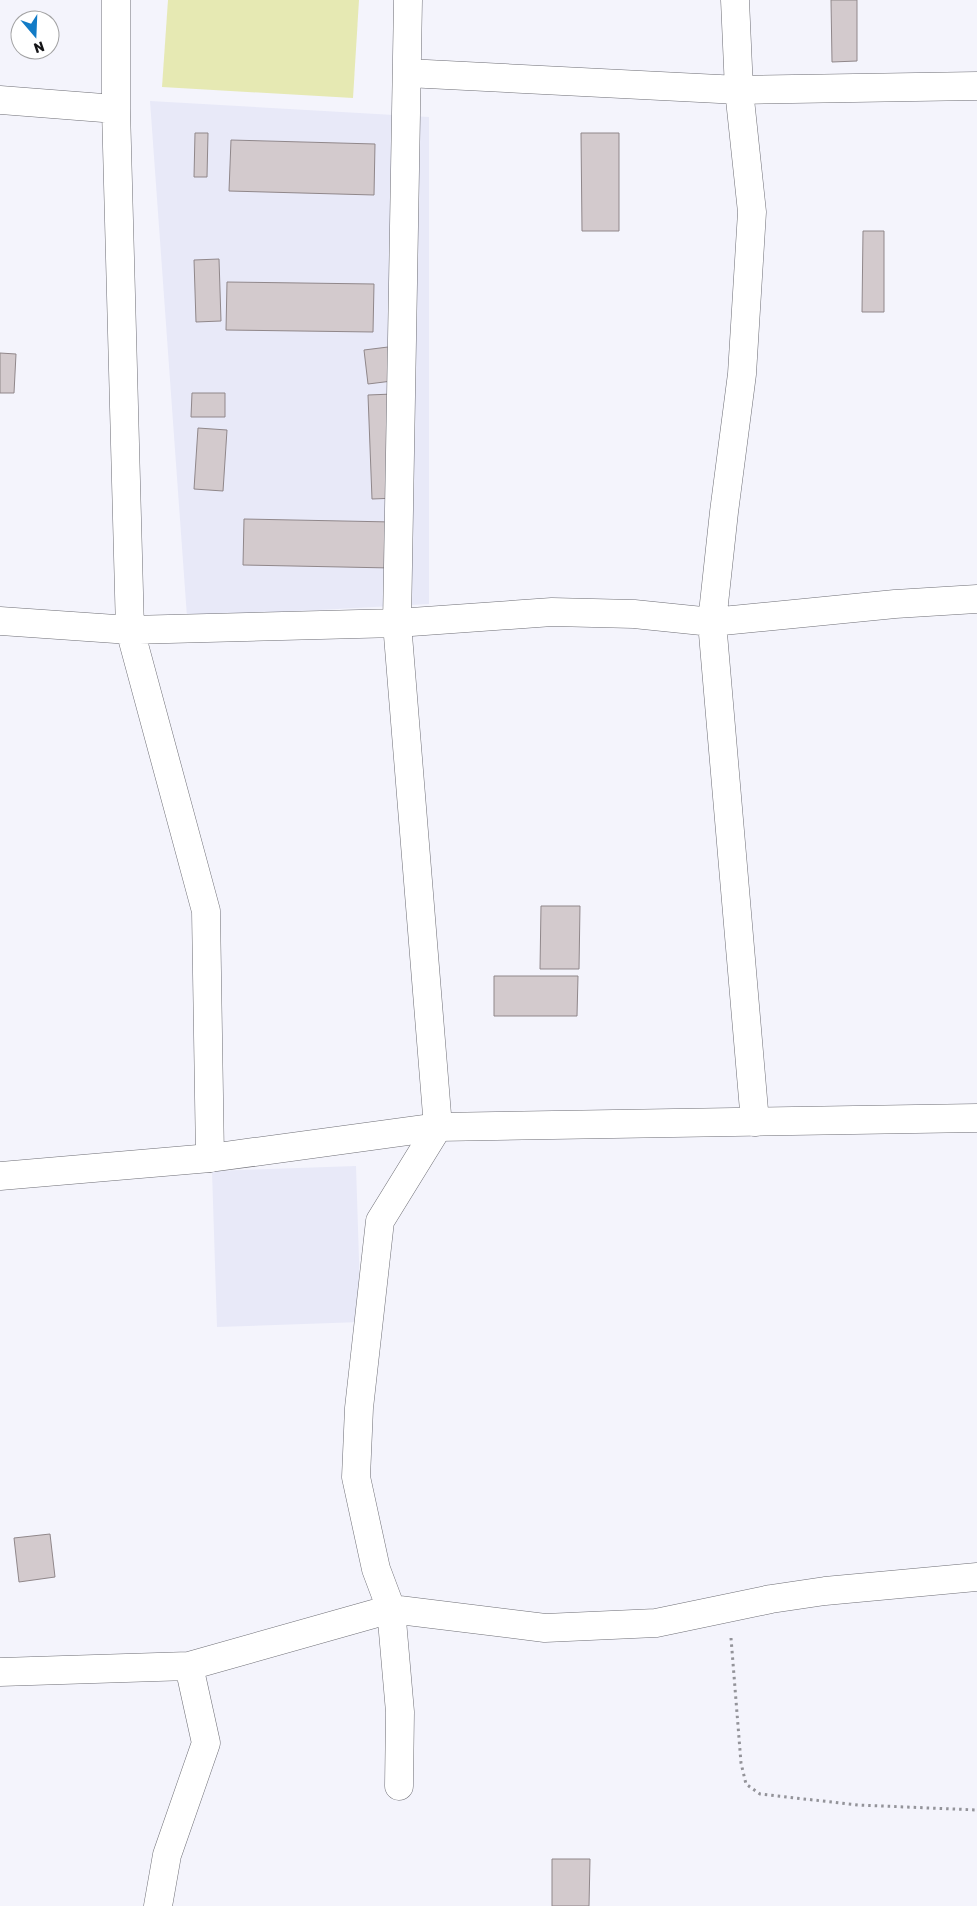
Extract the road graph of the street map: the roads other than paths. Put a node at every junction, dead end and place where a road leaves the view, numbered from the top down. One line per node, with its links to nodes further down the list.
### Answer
1 (116, 0): 8 (street)
2 (408, 0): 4 (street)
3 (735, 0): 6 (street)
4 (407, 73): 6 (street); 12 (street)
5 (977, 86): 6 (street)
6 (739, 90): 11 (street)
7 (0, 100): 8 (street)
8 (116, 109): 13 (street)
9 (977, 599): 11 (street)
10 (0, 621): 13 (street)
11 (712, 622): 12 (street); 15 (street)
12 (397, 623): 13 (street); 16 (street)
13 (130, 630): 17 (street)
14 (977, 1118): 15 (street)
15 (755, 1122): 16 (street)
16 (438, 1127): 17 (street); 20 (street)
17 (210, 1158): 18 (street)
18 (0, 1176)
19 (977, 1577): 20 (street)
20 (391, 1609): 21 (street); 23 (street)
21 (189, 1666): 22 (street); 24 (street)
22 (0, 1672)
23 (399, 1786)
24 (158, 1906)

